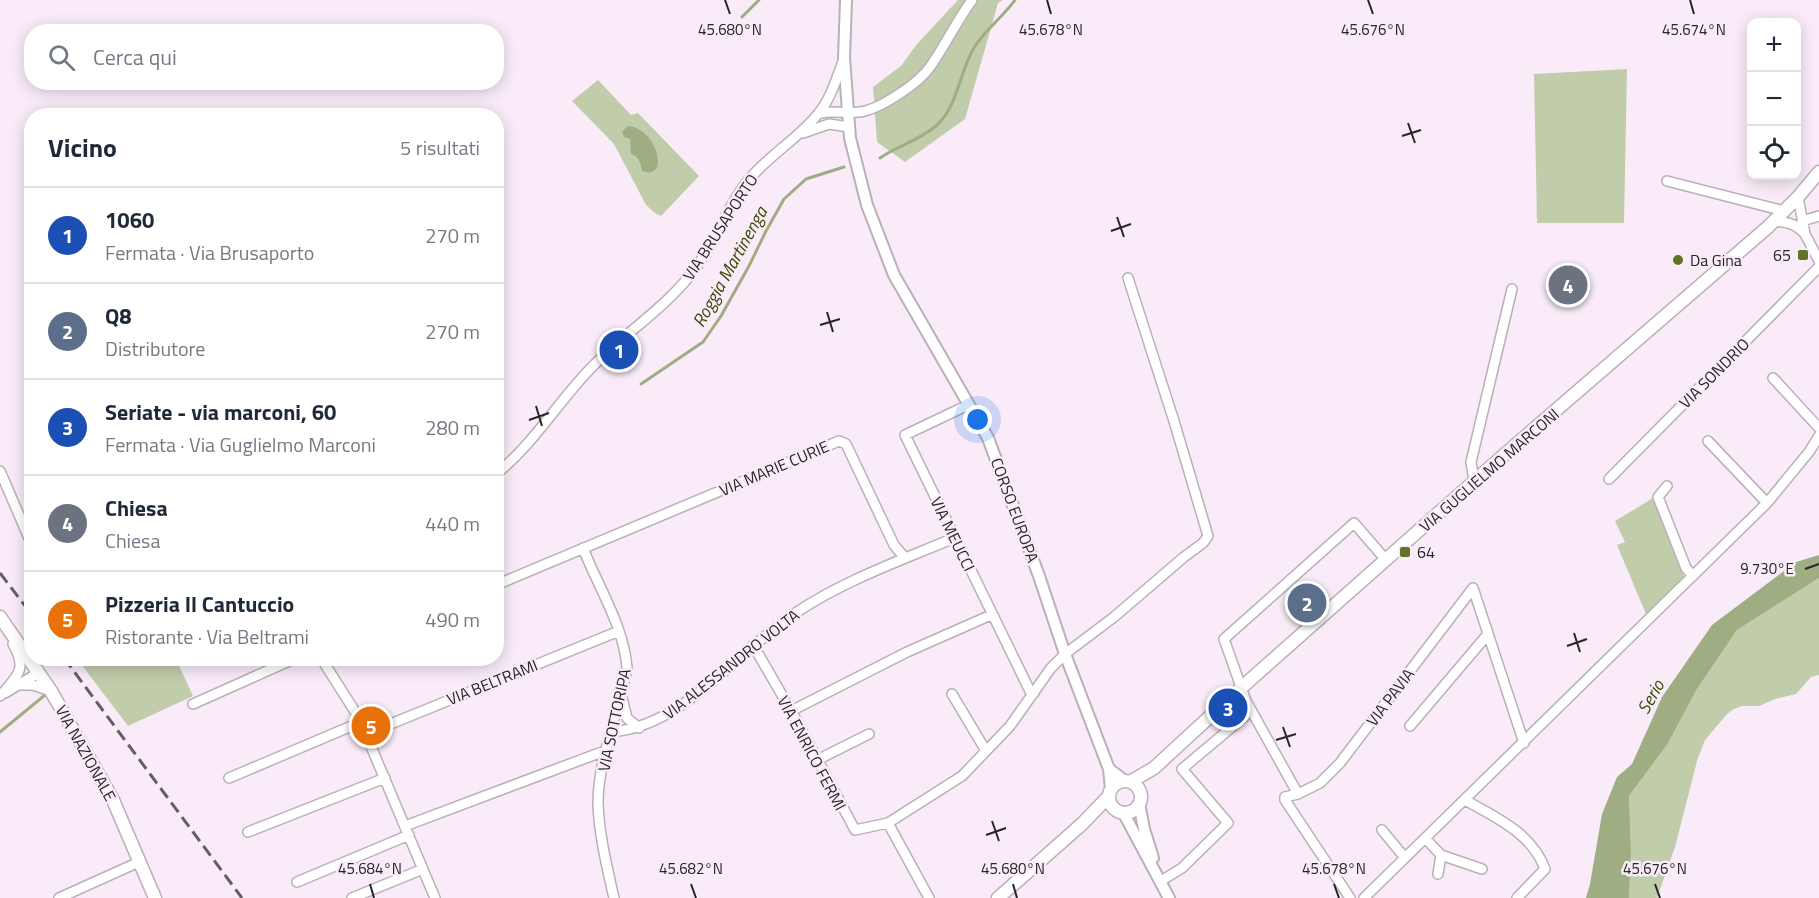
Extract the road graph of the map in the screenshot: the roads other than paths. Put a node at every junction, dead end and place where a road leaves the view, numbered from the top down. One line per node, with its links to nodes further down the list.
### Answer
1 (846, 0): 3 (street, VIA BRUSAPORTO)
2 (972, 0): 5 (street)
3 (844, 58): 4 (street, VIA BRUSAPORTO); 5 (street, VIA BRUSAPORTO)
4 (820, 113): 5 (street); 7 (street, VIA BRUSAPORTO)
5 (848, 113): 6 (street, VIA BRUSAPORTO)
6 (849, 127): 7 (street, VIA BRUSAPORTO); 15 (street, VIA BRUSAPORTO)
7 (795, 137): 26 (street, VIA BRUSAPORTO)
8 (1819, 172): 10 (main road, VIA GUGLIELMO MARCONI)
9 (1667, 181): 11 (street)
10 (1798, 197): 11 (main road, VIA GUGLIELMO MARCONI); 13 (street)
11 (1784, 211): 14 (main road, VIA GUGLIELMO MARCONI)
12 (1819, 216): 13 (street)
13 (1802, 221): 16 (street)
14 (1773, 222): 16 (street); 29 (main road, VIA GUGLIELMO MARCONI)
15 (876, 233): 22 (street, CORSO EUROPA)
16 (1805, 234): 17 (street)
17 (1819, 261)
18 (1819, 267): 28 (street, VIA SONDRIO)
19 (1128, 278): 45 (street)
20 (1512, 288): 29 (street)
21 (1773, 378): 23 (street)
22 (968, 405): 33 (street, VIA MEUCCI); 45 (street, CORSO EUROPA)
23 (1819, 428)
24 (1819, 436): 31 (street)
25 (1708, 441): 31 (street)
26 (504, 468)
27 (0, 471): 32 (street)
28 (1610, 479)
29 (1474, 482): 36 (main road, VIA GUGLIELMO MARCONI)
30 (1667, 486): 37 (street)
31 (1767, 503): 37 (street)
32 (24, 526)
33 (954, 538): 35 (street, VIA ALESSANDRO VOLTA); 39 (street, VIA MEUCCI)
34 (583, 548): 35 (street, VIA MARIE CURIE); 38 (street, VIA MARIE CURIE); 41 (street, VIA SOTTORIPA)
35 (905, 558): 43 (street, VIA ALESSANDRO VOLTA)
36 (1386, 560): 52 (main road, VIA GUGLIELMO MARCONI); 52 (street)
37 (1693, 576): 67 (street)
38 (504, 582)
39 (991, 615): 54 (street, VIA MEUCCI); 59 (street)
40 (1, 619): 44 (main road, VIA NAZIONALE); 50 (street)
41 (619, 631): 56 (street, VIA SOTTORIPA); 65 (street, VIA BELTRAMI)
42 (1488, 634): 62 (street); 67 (street); 77 (street, VIA PAVIA)
43 (753, 645): 59 (street, VIA ENRICO FERMI); 63 (street, VIA ALESSANDRO VOLTA)
44 (24, 652)
45 (1065, 654): 54 (street); 72 (street, CORSO EUROPA)
46 (34, 666): 49 (main road, VIA NAZIONALE)
47 (278, 666): 58 (street)
48 (326, 666): 61 (street)
49 (37, 670): 50 (street); 51 (street); 53 (main road, VIA NAZIONALE)
50 (18, 674): 57 (street)
51 (21, 685): 53 (street); 57 (street)
52 (1241, 688): 71 (main road, VIA GUGLIELMO MARCONI); 77 (street)
53 (51, 692): 89 (main road, VIA NAZIONALE)
54 (1034, 693): 69 (street)
55 (952, 694): 69 (street)
56 (621, 695): 63 (street); 64 (street, VIA SOTTORIPA)
57 (0, 697)
58 (193, 704)
59 (791, 711): 70 (street, VIA ENRICO FERMI)
60 (1245, 716): 93 (street)
61 (361, 722): 65 (street); 73 (street)
62 (1410, 726)
63 (639, 728): 64 (street, VIA ALESSANDRO VOLTA)
64 (612, 732): 68 (street, VIA SOTTORIPA)
65 (366, 734): 74 (street)
66 (869, 734): 70 (street)
67 (1524, 743): 79 (street)
68 (606, 750): 84 (street); 99 (street, VIA SOTTORIPA)
69 (987, 751): 82 (street)
70 (817, 760): 82 (street, VIA ENRICO FERMI)
71 (1154, 768): 75 (main road, VIA GUGLIELMO MARCONI); 78 (main road, VIA GUGLIELMO MARCONI)
72 (1108, 769): 75 (street); 76 (street, CORSO EUROPA)
73 (229, 778)
74 (385, 778): 84 (street); 85 (street)
75 (1127, 781): 76 (main road); 78 (main road)
76 (1110, 793): 80 (main road, CORSO EUROPA); 81 (main road)
77 (1298, 794): 103 (street)
78 (1139, 798): 80 (main road); 93 (street, CORSO EUROPA)
79 (1464, 800): 86 (street); 105 (street)
80 (1120, 812): 81 (main road); 93 (street, CORSO EUROPA)
81 (1092, 815): 101 (main road)
82 (888, 823): 100 (street)
83 (1382, 830): 88 (street)
84 (407, 831): 90 (street); 94 (street)
85 (248, 832)
86 (1425, 838): 87 (street); 88 (street)
87 (1442, 855): 91 (street); 92 (street)
88 (1405, 858): 104 (street)
89 (139, 862): 95 (street); 96 (main road, VIA NAZIONALE)
90 (423, 869): 97 (street); 98 (street)
91 (1482, 869)
92 (1438, 874)
93 (1161, 881): 102 (street, CORSO EUROPA)
94 (297, 882)
95 (59, 898)
96 (155, 898)
97 (352, 898)
98 (435, 898)
99 (614, 898)
100 (929, 898)
101 (998, 898)
102 (1169, 898)
103 (1350, 898)
104 (1364, 898)
105 (1517, 898)

